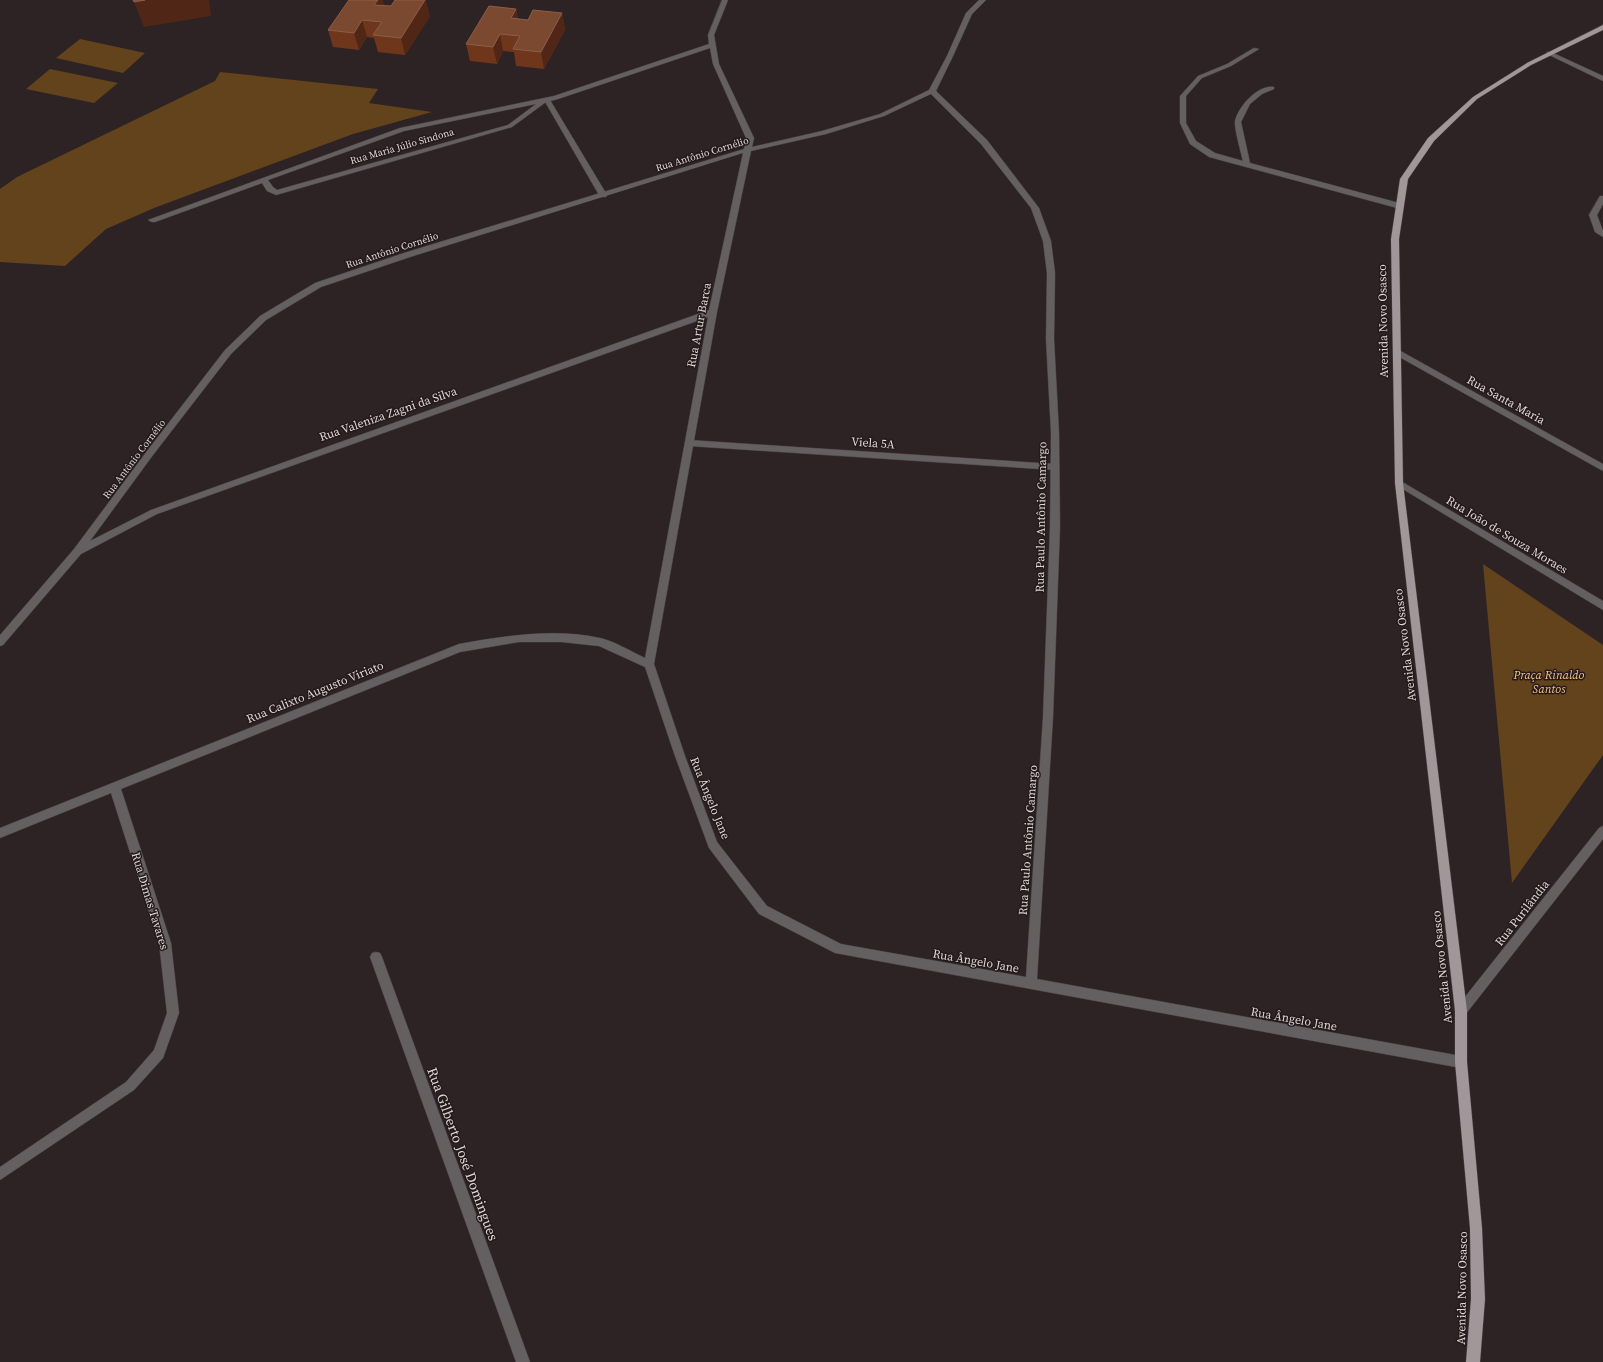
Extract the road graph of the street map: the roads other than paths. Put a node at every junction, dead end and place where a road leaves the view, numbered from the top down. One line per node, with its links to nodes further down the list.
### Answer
1 (725, 0): 4 (street, Rua Artur Barca)
2 (983, 0): 9 (street)
3 (1603, 27): 6 (main road, Avenida Novo Osasco)
4 (713, 44): 10 (street, Rua Maria Júlio Sindona); 11 (street, Rua Artur Barca)
5 (1256, 49): 12 (street)
6 (1549, 53): 7 (street); 16 (main road, Avenida Novo Osasco)
7 (1603, 79)
8 (1272, 88): 12 (street)
9 (932, 91): 11 (street, Rua Antônio Cornélio); 22 (street, Rua Paulo Antônio Camargo)
10 (547, 100): 13 (street, Rua Maria Júlio Sindona); 13 (street, Rua Maria Júlio Sindona); 14 (street)
11 (747, 150): 14 (street, Rua Antônio Cornélio); 19 (street, Rua Artur Barca)
12 (1247, 165): 16 (street)
13 (263, 179): 17 (street, Rua Maria Júlio Sindona)
14 (603, 195): 25 (street, Rua Antônio Cornélio)
15 (1603, 198): 18 (street)
16 (1400, 206): 20 (main road, Avenida Novo Osasco)
17 (152, 220)
18 (1603, 235)
19 (713, 312): 21 (street, Rua Artur Barca); 25 (street, Rua Valeniza Zagni da Silva)
20 (1397, 352): 23 (street, Rua Santa Maria); 24 (main road, Avenida Novo Osasco)
21 (689, 443): 22 (street, Viela 5A); 28 (street, Rua Artur Barca)
22 (1055, 467): 33 (street, Rua Paulo Antônio Camargo)
23 (1603, 468)
24 (1399, 483): 26 (street, Rua João de Souza Moraes); 34 (main road, Avenida Novo Osasco)
25 (77, 552): 27 (street, Rua Antônio Cornélio)
26 (1603, 606)
27 (0, 642)
28 (649, 664): 29 (street, Rua Calixto Augusto Viriato); 33 (street, Rua Ângelo Jane)
29 (115, 788): 31 (street, Rua Calixto Augusto Viriato); 36 (street, Rua Dimas Tavares)
30 (1603, 831): 34 (street, Rua Purilândia)
31 (0, 833)
32 (376, 957): 37 (street, Rua Gilberto José Domingues)
33 (1031, 984): 35 (street, Rua Ângelo Jane)
34 (1461, 1011): 35 (main road, Avenida Novo Osasco)
35 (1461, 1062): 38 (main road, Avenida Novo Osasco)
36 (0, 1174)
37 (523, 1362)
38 (1474, 1362)

